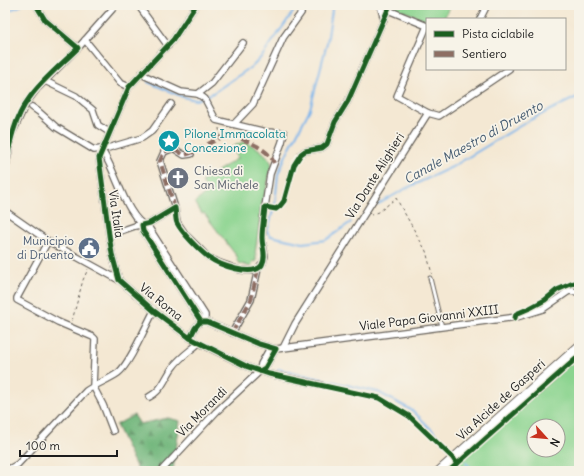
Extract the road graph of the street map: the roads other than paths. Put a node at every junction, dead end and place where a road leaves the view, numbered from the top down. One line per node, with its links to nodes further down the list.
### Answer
1 (36, 5): 16 (street)
2 (116, 5): 13 (street)
3 (138, 5): 15 (street)
4 (196, 5): 15 (street)
5 (380, 5): 8 (street)
6 (383, 5): 8 (street)
7 (487, 5): 10 (street)
8 (387, 12): 11 (street); 29 (street)
9 (301, 13): 25 (street)
10 (480, 18)
11 (426, 26)
12 (426, 28): 24 (street)
13 (85, 40): 16 (street); 20 (street)
14 (243, 43): 21 (street)
15 (168, 46): 18 (street)
16 (78, 48): 19 (street)
17 (508, 70): 24 (street)
18 (140, 74): 20 (street); 21 (street)
19 (45, 80): 26 (street); 30 (street)
20 (129, 87): 26 (street)
21 (201, 96): 25 (street)
22 (171, 104): 27 (street)
23 (32, 107): 27 (street)
24 (428, 113): 48 (street, Via Dante Alighieri)
25 (234, 124): 36 (street)
26 (109, 132): 27 (street)
27 (101, 149): 33 (street); 34 (street, Via Italia)
28 (192, 154): 31 (street)
29 (301, 154)
30 (5, 171)
31 (175, 208): 33 (street); 36 (street)
32 (6, 214): 35 (street, Via Roma)
33 (142, 225): 34 (street); 41 (street)
34 (109, 235): 37 (street, Via Italia)
35 (48, 241): 37 (street, Via Roma); 51 (street)
36 (258, 269): 43 (street)
37 (119, 280): 40 (street, Via Roma)
38 (430, 280): 42 (lane)
39 (579, 292): 42 (street, Viale Papa Giovanni XXIII)
40 (154, 311): 44 (street, Via Roma); 51 (street)
41 (202, 322): 43 (street); 44 (street)
42 (442, 327): 48 (street, Viale Papa Giovanni XXIII)
43 (232, 333): 47 (street)
44 (190, 338): 45 (street, Via Roma)
45 (199, 343): 49 (street, Via Roma); 52 (street)
46 (579, 346): 58 (street, Via Alcide de Gasperi)
47 (273, 348): 48 (street, Viale Papa Giovanni XXIII); 49 (street, Via Morandi)
48 (283, 348)
49 (260, 371): 50 (street, Via Roma); 57 (street, Via Morandi)
50 (321, 385)
51 (93, 386): 53 (street); 54 (street)
52 (149, 397)
53 (114, 432)
54 (18, 464): 55 (street); 56 (street)
55 (5, 470)
56 (15, 471)
57 (161, 471)
58 (439, 471)

